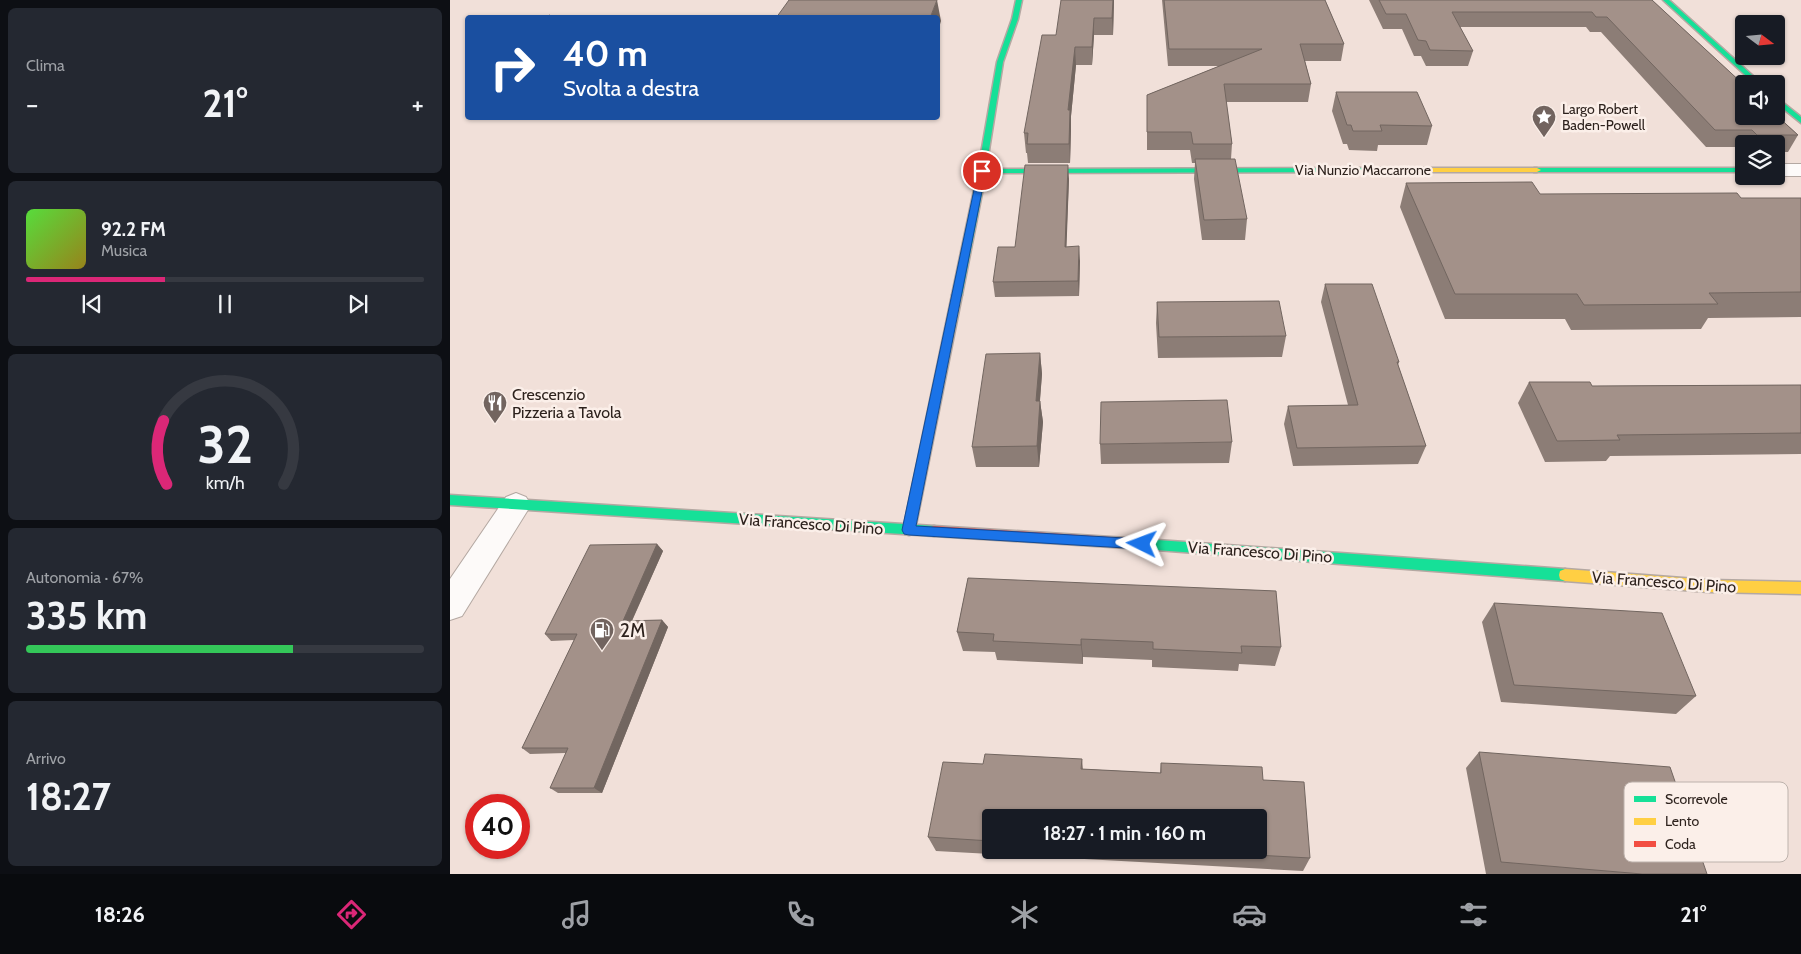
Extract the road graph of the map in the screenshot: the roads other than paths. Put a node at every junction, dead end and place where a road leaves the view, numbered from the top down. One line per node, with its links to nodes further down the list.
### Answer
1 (1019, 0): 4 (street)
2 (1666, 0): 5 (street)
3 (1004, 18): 4 (street)
4 (1005, 46): 11 (street)
5 (1749, 75)
6 (1785, 107): 7 (street)
7 (1801, 121)
8 (1735, 170): 11 (street, Via Nunzio Maccarrone)
9 (1785, 170): 10 (street)
10 (1801, 170)
11 (982, 171): 14 (street)
12 (450, 500): 13 (street, Via Francesco Di Pino)
13 (516, 505): 14 (street, Via Francesco Di Pino); 16 (street)
14 (909, 530): 15 (street, Via Francesco Di Pino)
15 (1801, 588)
16 (450, 606)

